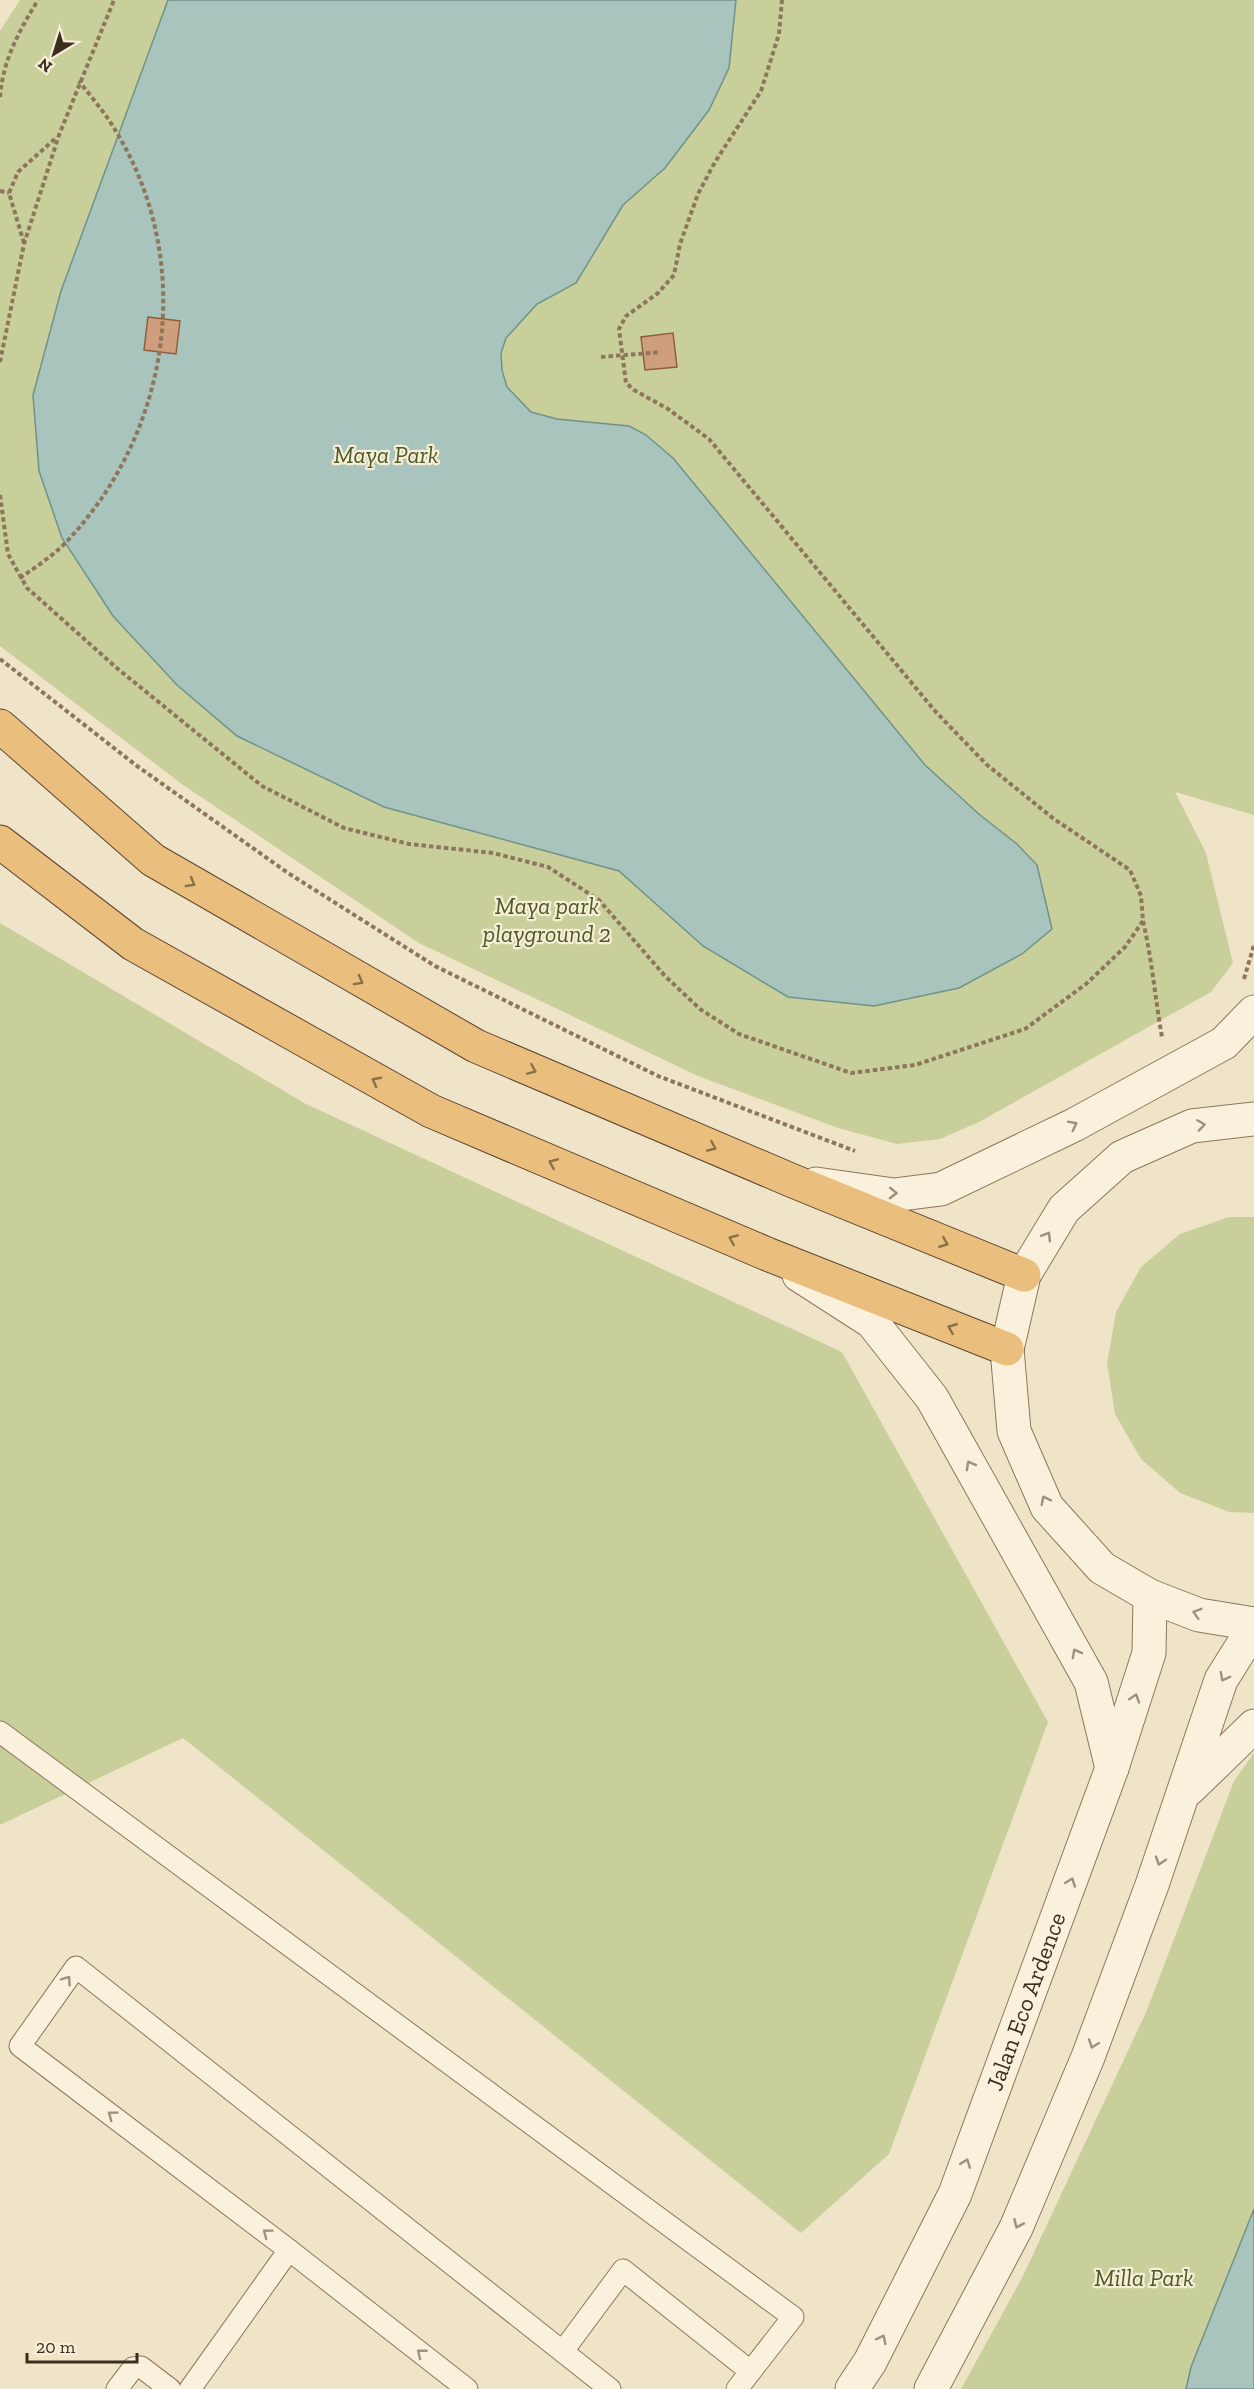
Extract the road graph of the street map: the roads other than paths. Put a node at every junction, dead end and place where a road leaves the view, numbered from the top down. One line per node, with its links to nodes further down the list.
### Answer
1 (0, 726): 5 (highway)
2 (0, 750): 5 (highway)
3 (0, 842): 6 (highway)
4 (0, 853): 6 (highway)
5 (153, 861): 9 (highway, one-way to 9)
6 (95, 915): 10 (highway, one-way to 6)
7 (1247, 999): 9 (street, one-way to 7)
8 (1254, 1119): 11 (street, one-way to 8)
9 (793, 1181): 11 (highway, one-way to 11)
10 (767, 1254): 12 (highway, one-way to 10); 17 (street, one-way to 10)
11 (1024, 1275): 12 (street)
12 (1007, 1349): 13 (street, one-way to 12)
13 (1150, 1596): 14 (street, one-way to 13); 17 (street, Jalan Eco Ardence, one-way to 13)
14 (1254, 1625): 18 (street, one-way to 18)
15 (1254, 1726): 18 (street)
16 (0, 1732): 21 (lane)
17 (1112, 1768): 28 (street, Jalan Eco Ardence, one-way to 17)
18 (1182, 1796): 29 (street, one-way to 29)
19 (289, 2250): 20 (lane, one-way to 20); 24 (lane); 25 (lane, one-way to 19)
20 (562, 2351): 21 (lane); 26 (lane)
21 (750, 2371): 27 (lane)
22 (117, 2389): 23 (lane)
23 (170, 2389)
24 (190, 2389)
25 (467, 2389)
26 (610, 2389)
27 (736, 2389)
28 (852, 2389)
29 (931, 2389)

